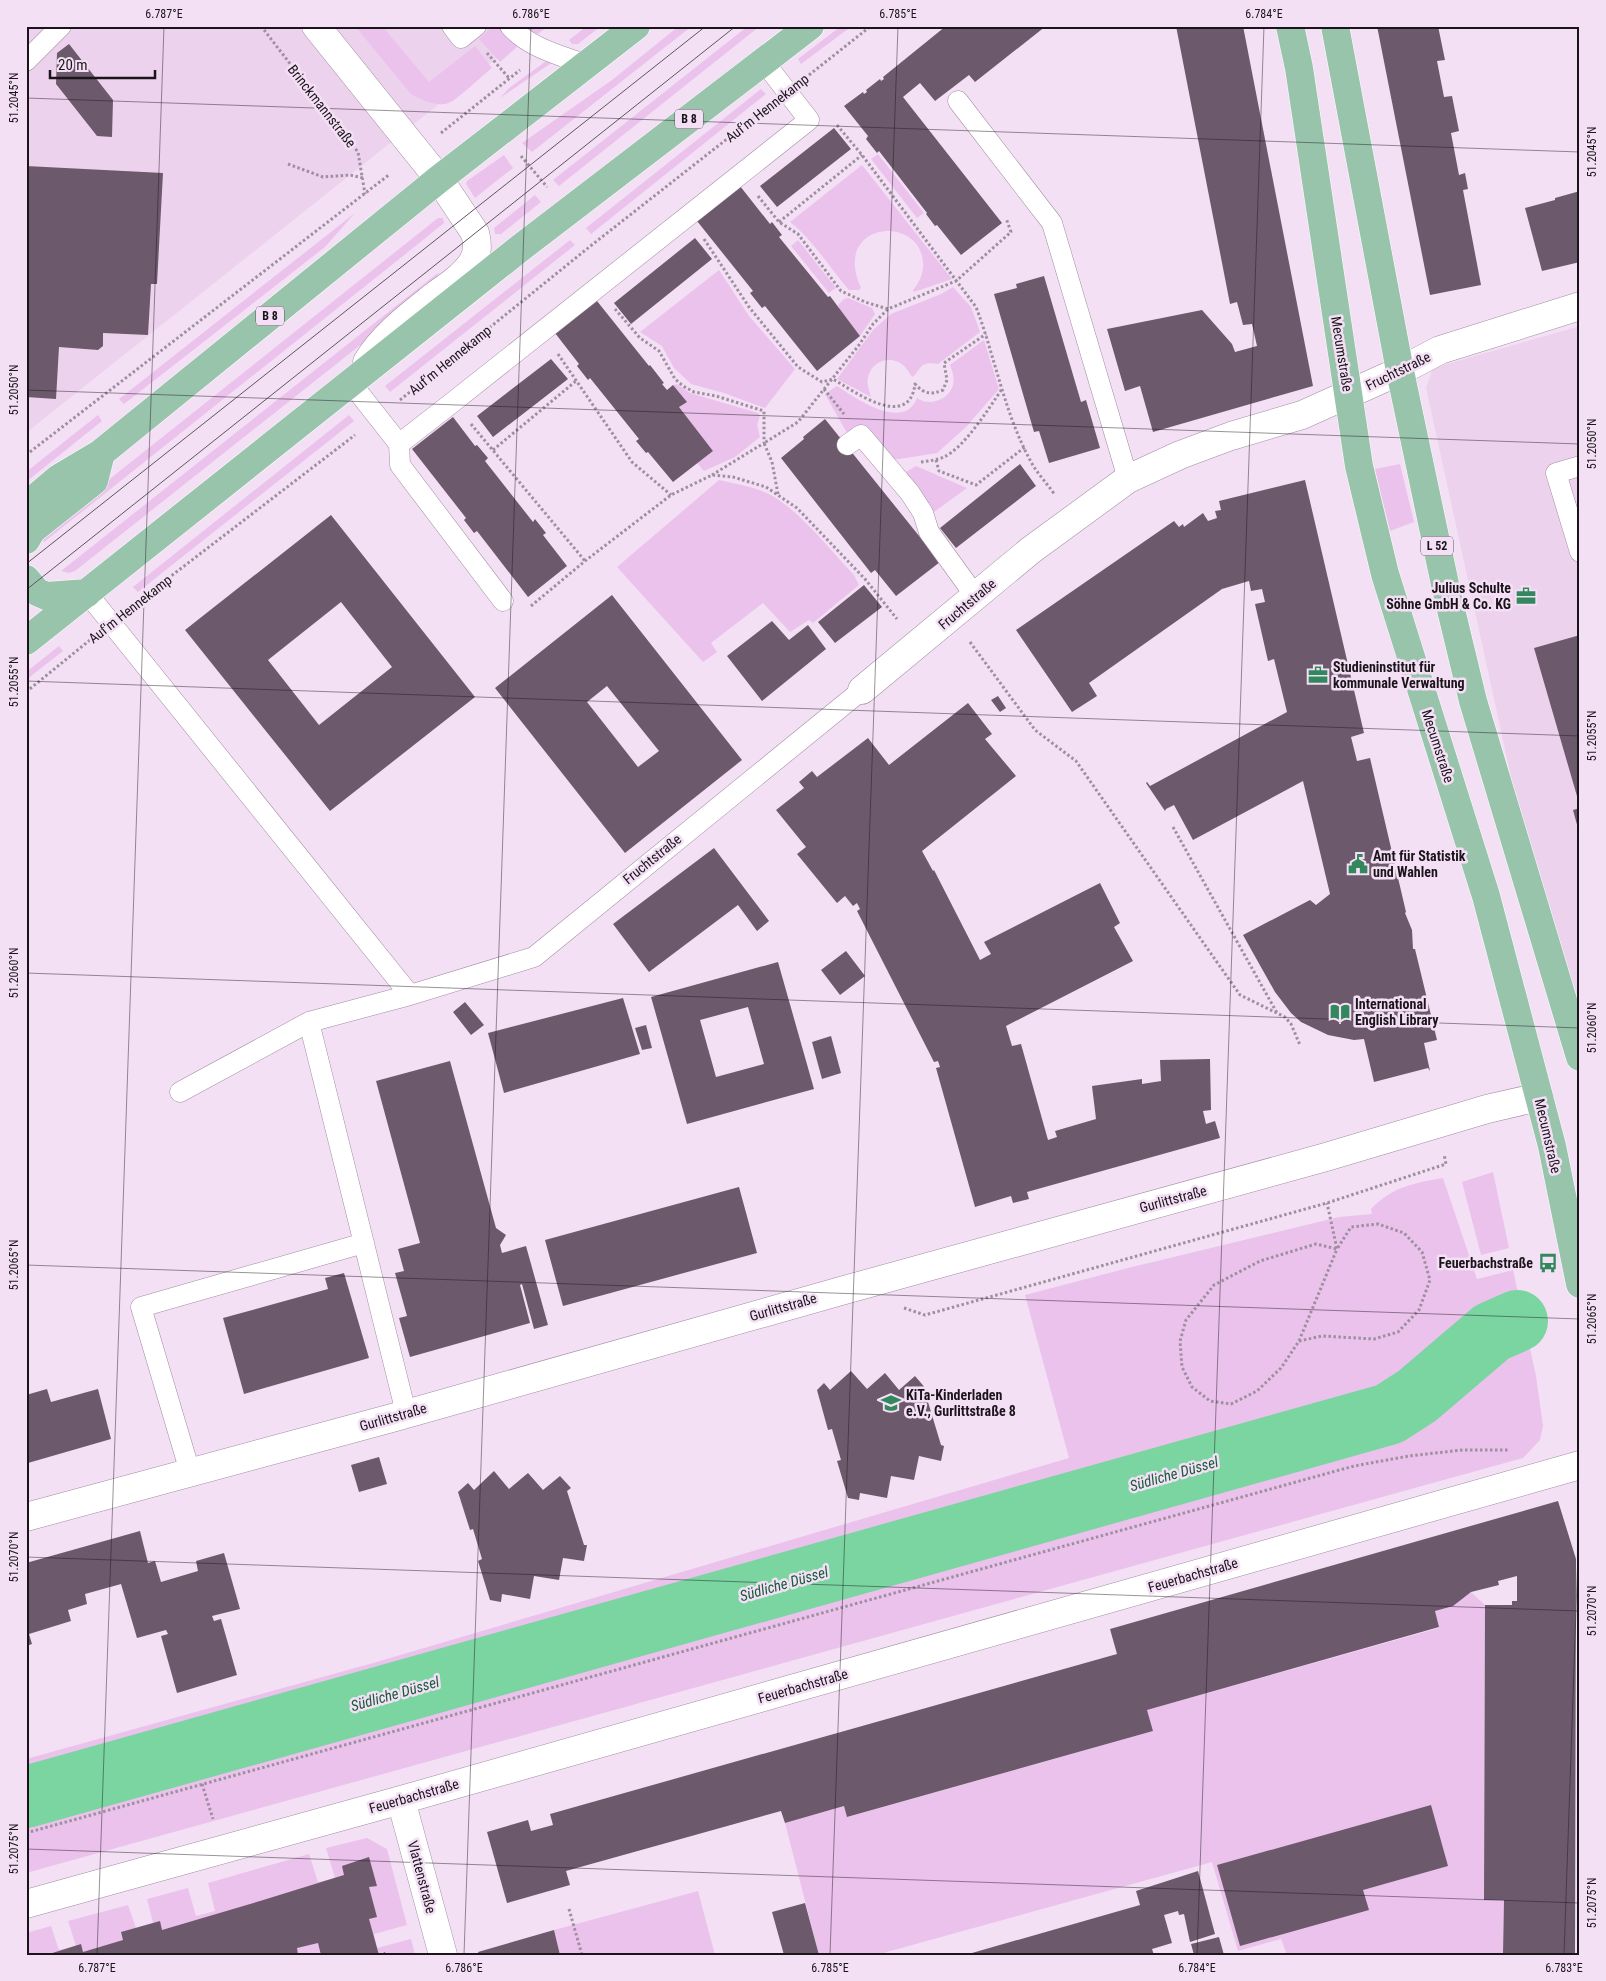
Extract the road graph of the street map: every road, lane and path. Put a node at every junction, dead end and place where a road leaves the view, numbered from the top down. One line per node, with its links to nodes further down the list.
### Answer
1 (61, 26): 12 (lane)
2 (261, 26): 22 (path, Brinckmannstraße)
3 (316, 26): 23 (street)
4 (452, 26): 5 (lane)
5 (476, 26)
6 (510, 26): 14 (lane)
7 (636, 26): 14 (main road, B 8)
8 (810, 26): 13 (main road, B 8)
9 (871, 26): 15 (path, Auf'm Hennekamp)
10 (1290, 26): 41 (main road, Mecumstraße)
11 (1335, 26): 36 (main road, L 52)
12 (26, 61)
13 (764, 62): 15 (lane); 38 (main road, B 8)
14 (586, 65): 23 (main road, B 8)
15 (787, 92): 17 (lane); 43 (path, Auf'm Hennekamp)
16 (958, 100): 55 (lane)
17 (809, 120): 18 (path); 21 (lane)
18 (862, 155): 29 (path); 30 (path)
19 (524, 159): 25 (path)
20 (288, 164): 22 (path)
21 (741, 174): 27 (lane); 29 (path)
22 (363, 178): 26 (path, Brinckmannstraße)
23 (439, 179): 38 (street); 49 (main road, B 8)
24 (377, 185): 26 (path)
25 (546, 186)
26 (364, 194): 50 (path)
27 (688, 216): 31 (lane); 37 (path)
28 (1006, 218): 30 (path)
29 (779, 222): 33 (path)
30 (956, 281): 33 (path); 35 (path)
31 (597, 287): 34 (lane); 44 (path)
32 (1580, 306): 36 (street, Fruchtstraße)
33 (888, 309): 37 (path)
34 (542, 331): 39 (path); 42 (lane)
35 (986, 334): 37 (path); 40 (path)
36 (1400, 371): 41 (street, Fruchtstraße); 79 (main road, L 52)
37 (833, 379): 44 (path)
38 (354, 380): 43 (lane); 64 (main road, B 8)
39 (576, 381): 48 (path); 57 (path)
40 (1002, 389): 47 (path); 51 (path)
41 (1348, 396): 55 (street, Fruchtstraße); 81 (main road, Mecumstraße)
42 (453, 402): 45 (lane); 48 (path)
43 (378, 418): 45 (lane); 69 (path, Auf'm Hennekamp)
44 (764, 443): 54 (path); 56 (path)
45 (399, 444): 66 (lane)
46 (848, 445): 53 (lane)
47 (1024, 447): 51 (path); 59 (path)
48 (493, 450): 62 (path)
49 (101, 453): 58 (main road, B 8); 60 (main road)
50 (26, 455)
51 (936, 460): 53 (path)
52 (1580, 466): 61 (lane)
53 (893, 472): 65 (lane)
54 (712, 475): 56 (path); 57 (path)
55 (1128, 480): 59 (street, Fruchtstraße)
56 (778, 494): 71 (path)
57 (671, 495): 62 (path)
58 (26, 506)
59 (1073, 519): 65 (street, Fruchtstraße)
60 (26, 540)
61 (1580, 552)
62 (584, 562): 67 (path)
63 (26, 579): 64 (main road)
64 (86, 593): 69 (lane); 70 (main road, B 8)
65 (976, 597): 68 (street, Fruchtstraße)
66 (503, 601)
67 (524, 611)
68 (952, 617): 71 (street, Fruchtstraße); 76 (path)
69 (110, 624): 73 (path, Auf'm Hennekamp); 75 (lane)
70 (26, 641)
71 (917, 645): 72 (street, Fruchtstraße)
72 (862, 690): 75 (lane, Fruchtstraße)
73 (26, 692)
74 (1173, 827): 76 (path)
75 (410, 996): 77 (lane, Fruchtstraße)
76 (1277, 1013): 78 (path)
77 (309, 1022): 80 (lane, Fruchtstraße); 84 (lane)
78 (1300, 1045)
79 (1580, 1056)
80 (180, 1092)
81 (1539, 1097): 82 (street, Gurlittstraße); 86 (main road, Mecumstraße)
82 (1436, 1124): 83 (path); 89 (street, Gurlittstraße)
83 (1327, 1203): 85 (path); 87 (path)
84 (364, 1243): 89 (lane); 92 (lane)
85 (1337, 1248): 88 (path); 88 (path); 88 (path)
86 (1580, 1284)
87 (899, 1306)
88 (1300, 1341)
89 (406, 1413): 92 (street, Gurlittstraße)
90 (1511, 1450): 94 (path)
91 (1580, 1465): 95 (street, Feuerbachstraße)
92 (190, 1472): 93 (street, Gurlittstraße)
93 (26, 1517)
94 (202, 1784): 96 (path); 97 (path)
95 (401, 1800): 98 (street, Feuerbachstraße); 100 (street, Vlattenstraße)
96 (212, 1814)
97 (26, 1833)
98 (26, 1904)
99 (569, 1909): 101 (path)
100 (443, 1955)
101 (582, 1955)

